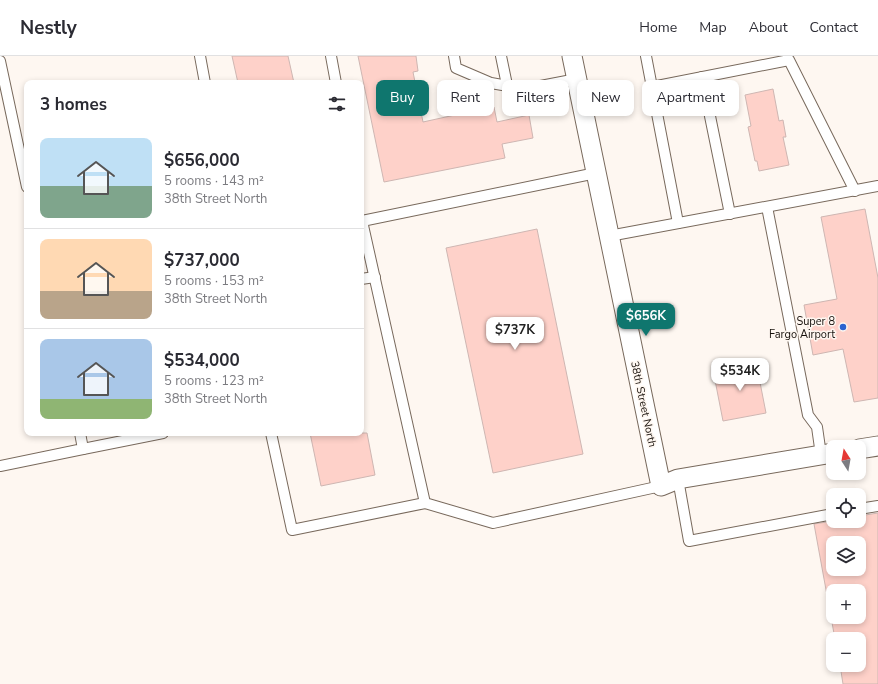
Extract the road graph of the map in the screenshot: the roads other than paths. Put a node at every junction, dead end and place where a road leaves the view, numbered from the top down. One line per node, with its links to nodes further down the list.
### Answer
1 (200, 56): 10 (lane)
2 (331, 56): 11 (lane)
3 (454, 56): 16 (lane)
4 (501, 56): 12 (lane)
5 (572, 56): 9 (street, 38th Street North)
6 (646, 56): 14 (lane)
7 (0, 62): 19 (lane)
8 (702, 78): 15 (lane); 21 (lane); 23 (lane)
9 (577, 79): 13 (lane); 18 (street, 38th Street North)
10 (204, 80)
11 (335, 80)
12 (506, 80)
13 (569, 80)
14 (650, 80)
15 (692, 80)
16 (502, 85)
17 (657, 116): 25 (lane)
18 (596, 172): 24 (lane); 27 (street, 38th Street North)
19 (24, 173)
20 (878, 186): 21 (lane)
21 (855, 191): 22 (lane)
22 (767, 207): 23 (lane); 36 (lane)
23 (730, 214): 25 (lane)
24 (364, 218)
25 (678, 223): 27 (lane)
26 (364, 231): 28 (lane)
27 (609, 236): 39 (street, 38th Street North)
28 (375, 277): 29 (lane); 40 (lane)
29 (364, 279)
30 (81, 436): 35 (lane)
31 (148, 436): 35 (lane)
32 (272, 436): 40 (lane)
33 (878, 446): 34 (street)
34 (866, 448)
35 (83, 449): 38 (lane)
36 (826, 451)
37 (826, 454): 39 (street)
38 (0, 466)
39 (670, 482): 40 (lane); 43 (lane)
40 (425, 503)
41 (878, 506): 42 (lane)
42 (866, 508)
43 (826, 515)

